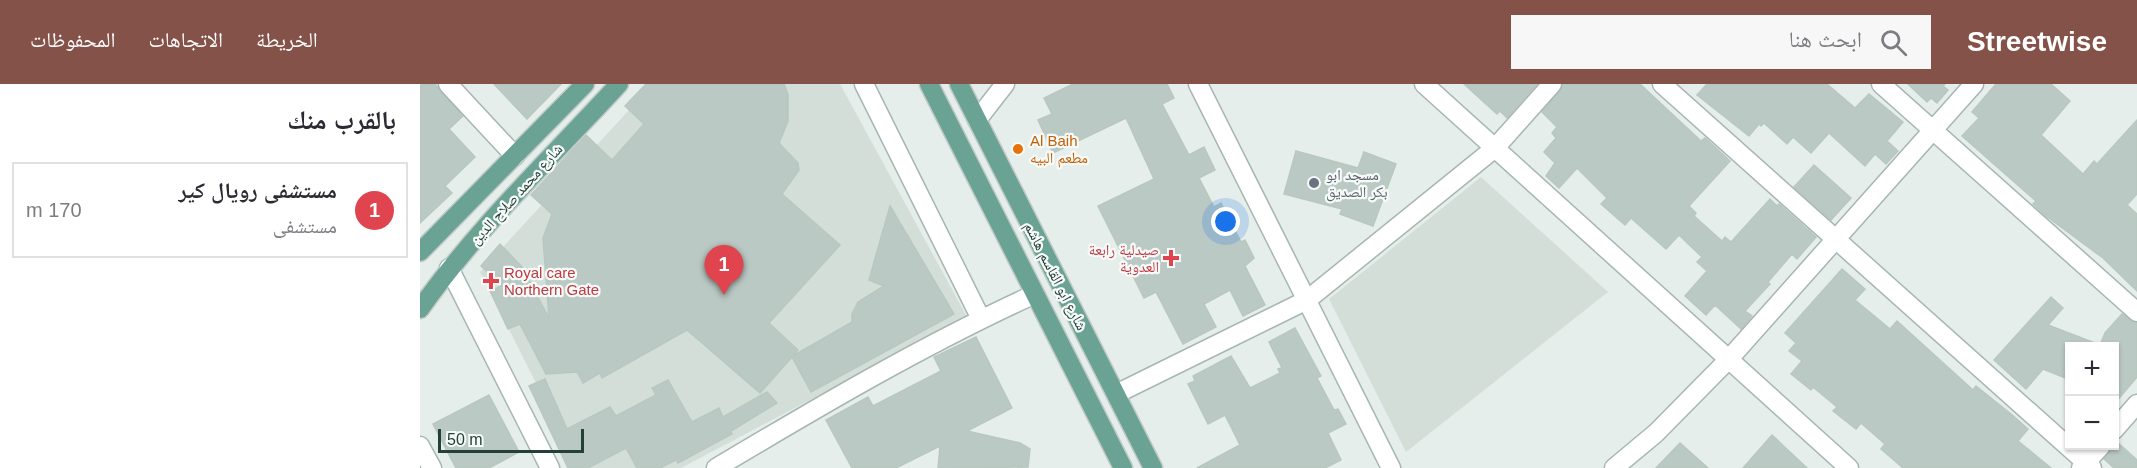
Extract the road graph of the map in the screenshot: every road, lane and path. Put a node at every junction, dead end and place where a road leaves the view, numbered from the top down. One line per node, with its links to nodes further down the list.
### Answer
1 (448, 84): 17 (street)
2 (585, 84): 17 (main road, شارع محمد صلاح الدين)
3 (619, 84): 20 (main road, شارع محمد صلاح الدين)
4 (864, 84): 25 (street)
5 (930, 84): 21 (main road, شارع ابو القاسم هاشم)
6 (959, 84): 14 (main road, شارع ابو القاسم هاشم)
7 (1005, 84): 14 (street)
8 (1198, 84): 22 (street)
9 (1424, 84): 16 (street)
10 (1552, 84): 16 (street)
11 (1662, 84): 18 (street)
12 (1881, 84): 15 (street)
13 (1974, 84): 15 (street)
14 (977, 120): 27 (main road, شارع ابو القاسم هاشم)
15 (1933, 130): 18 (street); 24 (street)
16 (1495, 148): 22 (street); 26 (street)
17 (515, 156): 19 (main road, شارع محمد صلاح الدين)
18 (1836, 239): 26 (street); 32 (street)
19 (420, 252)
20 (449, 268): 23 (main road, شارع محمد صلاح الدين); 35 (street)
21 (1035, 294): 25 (street); 37 (main road, شارع ابو القاسم هاشم)
22 (1307, 300): 27 (street); 39 (street)
23 (420, 309)
24 (2137, 312)
25 (981, 319): 36 (street)
26 (1729, 359): 33 (street); 40 (street)
27 (1116, 394): 38 (main road, شارع ابو القاسم هاشم)
28 (2137, 404): 29 (street)
29 (2119, 425)
30 (420, 446): 34 (street)
31 (2098, 450): 32 (street)
32 (2086, 466)
33 (1846, 467)
34 (432, 468)
35 (550, 468)
36 (717, 468)
37 (1123, 468)
38 (1154, 468)
39 (1391, 468)
40 (1614, 468)

